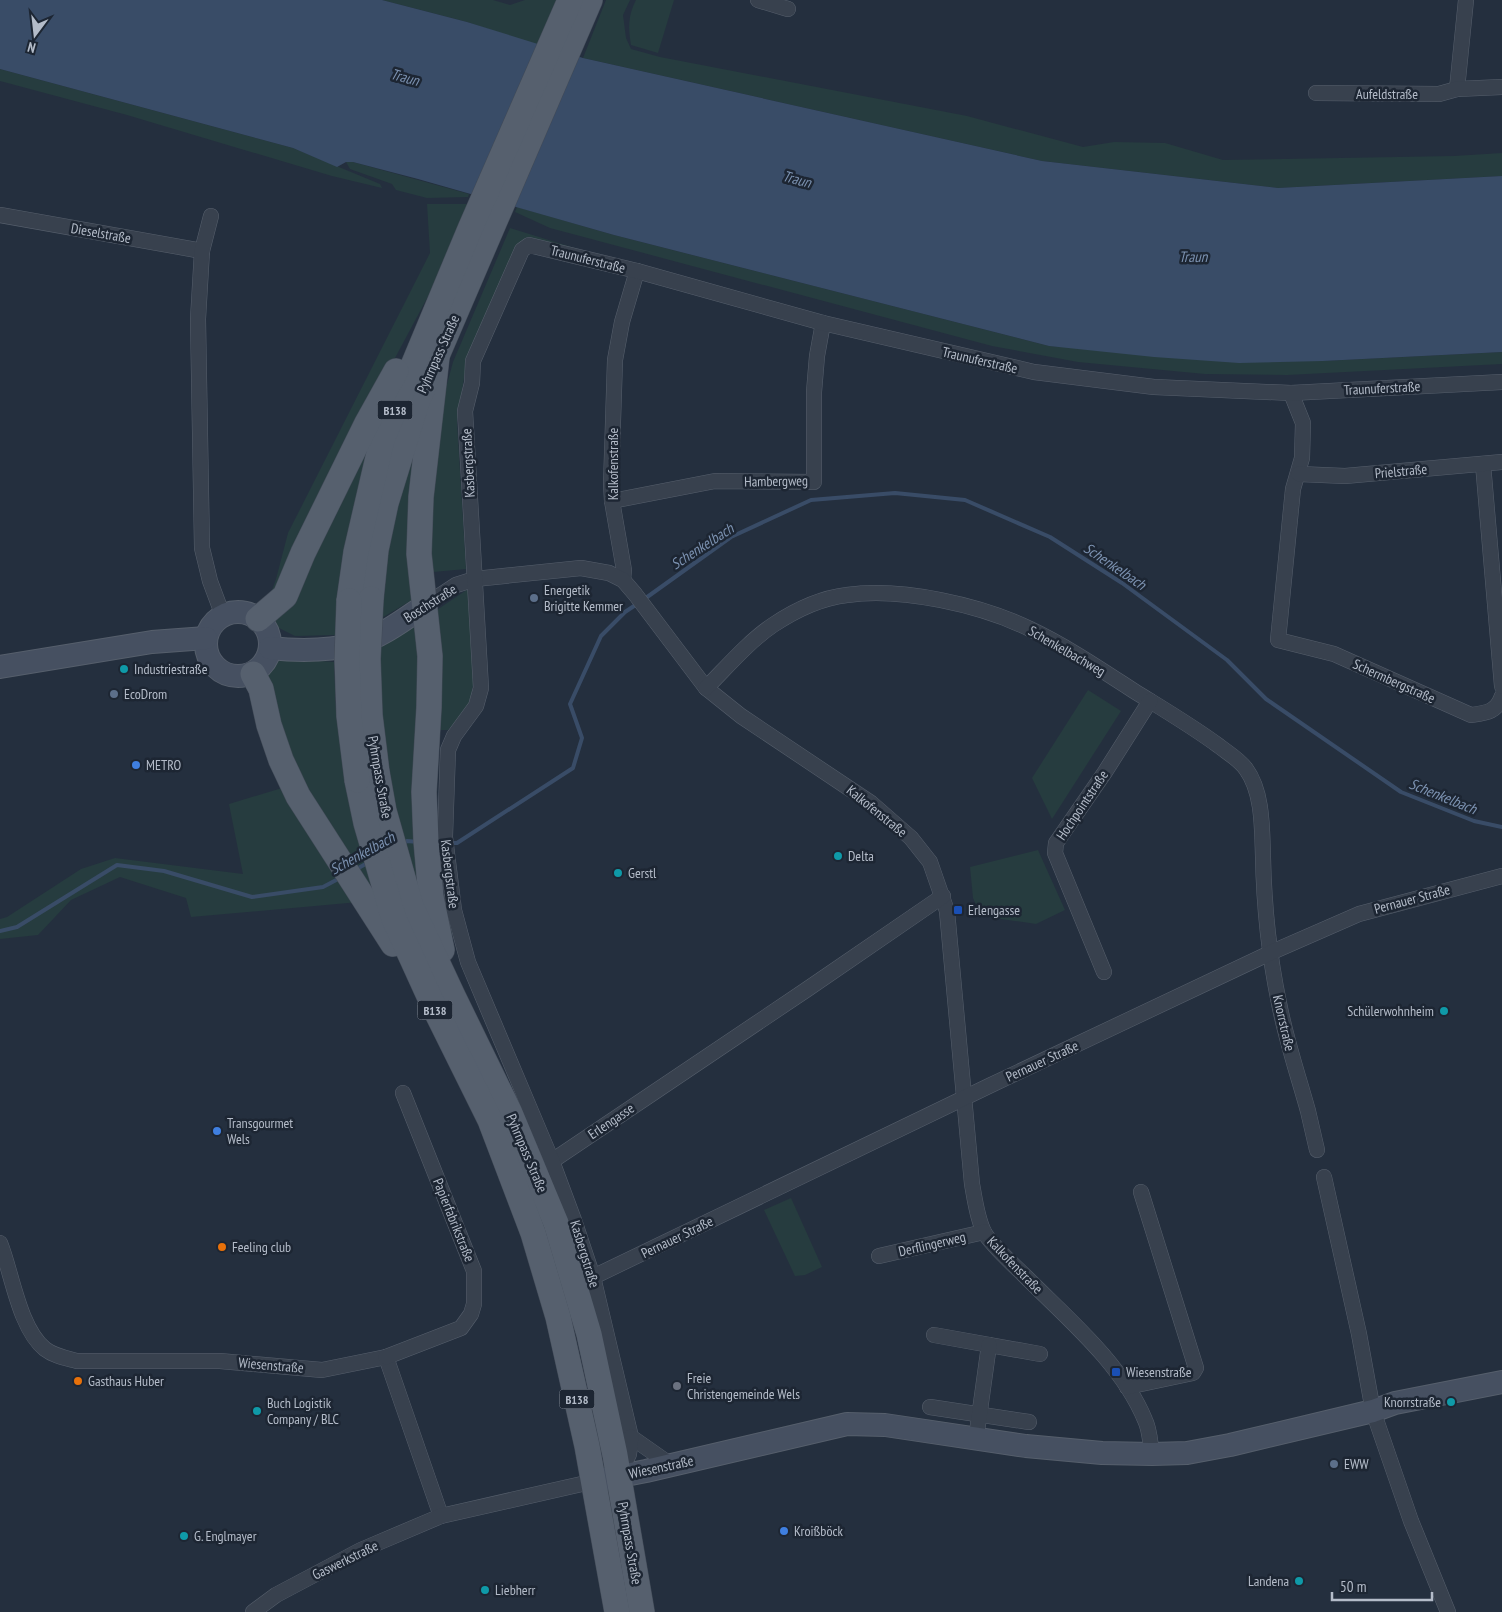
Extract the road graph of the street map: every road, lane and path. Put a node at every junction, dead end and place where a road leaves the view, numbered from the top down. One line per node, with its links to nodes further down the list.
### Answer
1 (758, 0): 4 (street)
2 (1466, 0): 6 (street)
3 (577, 7): 10 (main road, Pyhrnpass Straße / B138)
4 (788, 9)
5 (1502, 86): 6 (street, Aufeldstraße)
6 (1457, 89): 7 (street, Aufeldstraße)
7 (1316, 93)
8 (0, 215): 11 (street, Dieselstraße)
9 (211, 216): 11 (street)
10 (479, 234): 12 (main road, Pyhrnpass Straße / B138); 16 (main road, Pyhrnpass Straße / B138)
11 (202, 251): 27 (street)
12 (455, 267): 25 (main road, Pyhrnpass Straße / B138); 28 (main road)
13 (637, 271): 14 (street, Traunuferstraße); 15 (street, Traunuferstraße); 22 (street, Kalkofenstraße)
14 (502, 297): 23 (street, Kasbergstraße)
15 (823, 323): 18 (street, Traunuferstraße); 22 (street, Hambergweg)
16 (437, 358): 25 (main road, Pyhrnpass Straße / B138); 26 (main road)
17 (1502, 382): 18 (street, Traunuferstraße)
18 (1291, 394): 21 (street)
19 (1502, 462): 20 (street, Prielstraße)
20 (1482, 464): 21 (street, Prielstraße); 33 (street)
21 (1299, 474): 35 (street, Schermbergstraße)
22 (612, 501): 24 (street, Kalkofenstraße)
23 (475, 579): 24 (street, Boschstraße); 26 (street, Boschstraße); 45 (street, Kasbergstraße)
24 (623, 580): 34 (street, Kalkofenstraße)
25 (360, 600): 41 (main road, Pyhrnpass Straße / B138, bridge)
26 (424, 606): 30 (street, Boschstraße); 41 (main road)
27 (223, 616): 28 (street); 29 (street)
28 (258, 619): 30 (street)
29 (206, 638): 31 (street); 32 (street)
30 (270, 648): 32 (street)
31 (0, 667)
32 (253, 674): 41 (main road)
33 (1502, 686)
34 (706, 688): 36 (street, Schenkelbachweg); 38 (street, Kalkofenstraße)
35 (1502, 696)
36 (1150, 701): 39 (street, Schenkelbachweg); 40 (street, Hochpointstraße)
37 (1502, 876): 39 (street, Pernauer Straße)
38 (943, 896): 43 (street, Kalkofenstraße); 45 (street, Erlengasse)
39 (1270, 953): 43 (street, Pernauer Straße); 44 (street, Knorrstraße)
40 (1104, 972)
41 (443, 1002): 66 (main road, Pyhrnpass Straße / B138); 67 (main road, Pyhrnpass Straße / B138)
42 (403, 1093): 55 (street, Papierfabrikstraße)
43 (964, 1099): 48 (street, Kalkofenstraße); 51 (street, Pernauer Straße)
44 (1317, 1150)
45 (552, 1161): 51 (street, Kasbergstraße)
46 (1324, 1177): 59 (street)
47 (1141, 1192): 57 (street)
48 (984, 1232): 50 (street, Derflingerweg); 57 (street, Kalkofenstraße)
49 (0, 1243): 55 (street, Wiesenstraße)
50 (879, 1256)
51 (593, 1277): 62 (street, Kasbergstraße)
52 (934, 1335): 53 (street)
53 (989, 1344): 54 (street); 60 (street)
54 (1040, 1354)
55 (386, 1357): 68 (street)
56 (1502, 1382): 59 (street, Wiesenstraße)
57 (1127, 1387): 64 (street, Kalkofenstraße)
58 (930, 1407): 60 (street)
59 (1373, 1411): 64 (street, Wiesenstraße); 72 (street)
60 (980, 1415): 61 (street); 63 (street)
61 (1029, 1422)
62 (631, 1437): 65 (street); 66 (street, Kasbergstraße)
63 (976, 1439): 64 (street, Wiesenstraße); 65 (street, Wiesenstraße)
64 (1152, 1454)
65 (671, 1465): 66 (street, Wiesenstraße)
66 (619, 1476): 67 (street, Wiesenstraße); 71 (main road, Pyhrnpass Straße / B138)
67 (594, 1481): 68 (street, Wiesenstraße); 70 (main road, Pyhrnpass Straße / B138)
68 (441, 1516): 69 (street, Gaswerkstraße)
69 (253, 1612)
70 (617, 1612)
71 (642, 1612)
72 (1448, 1612)

